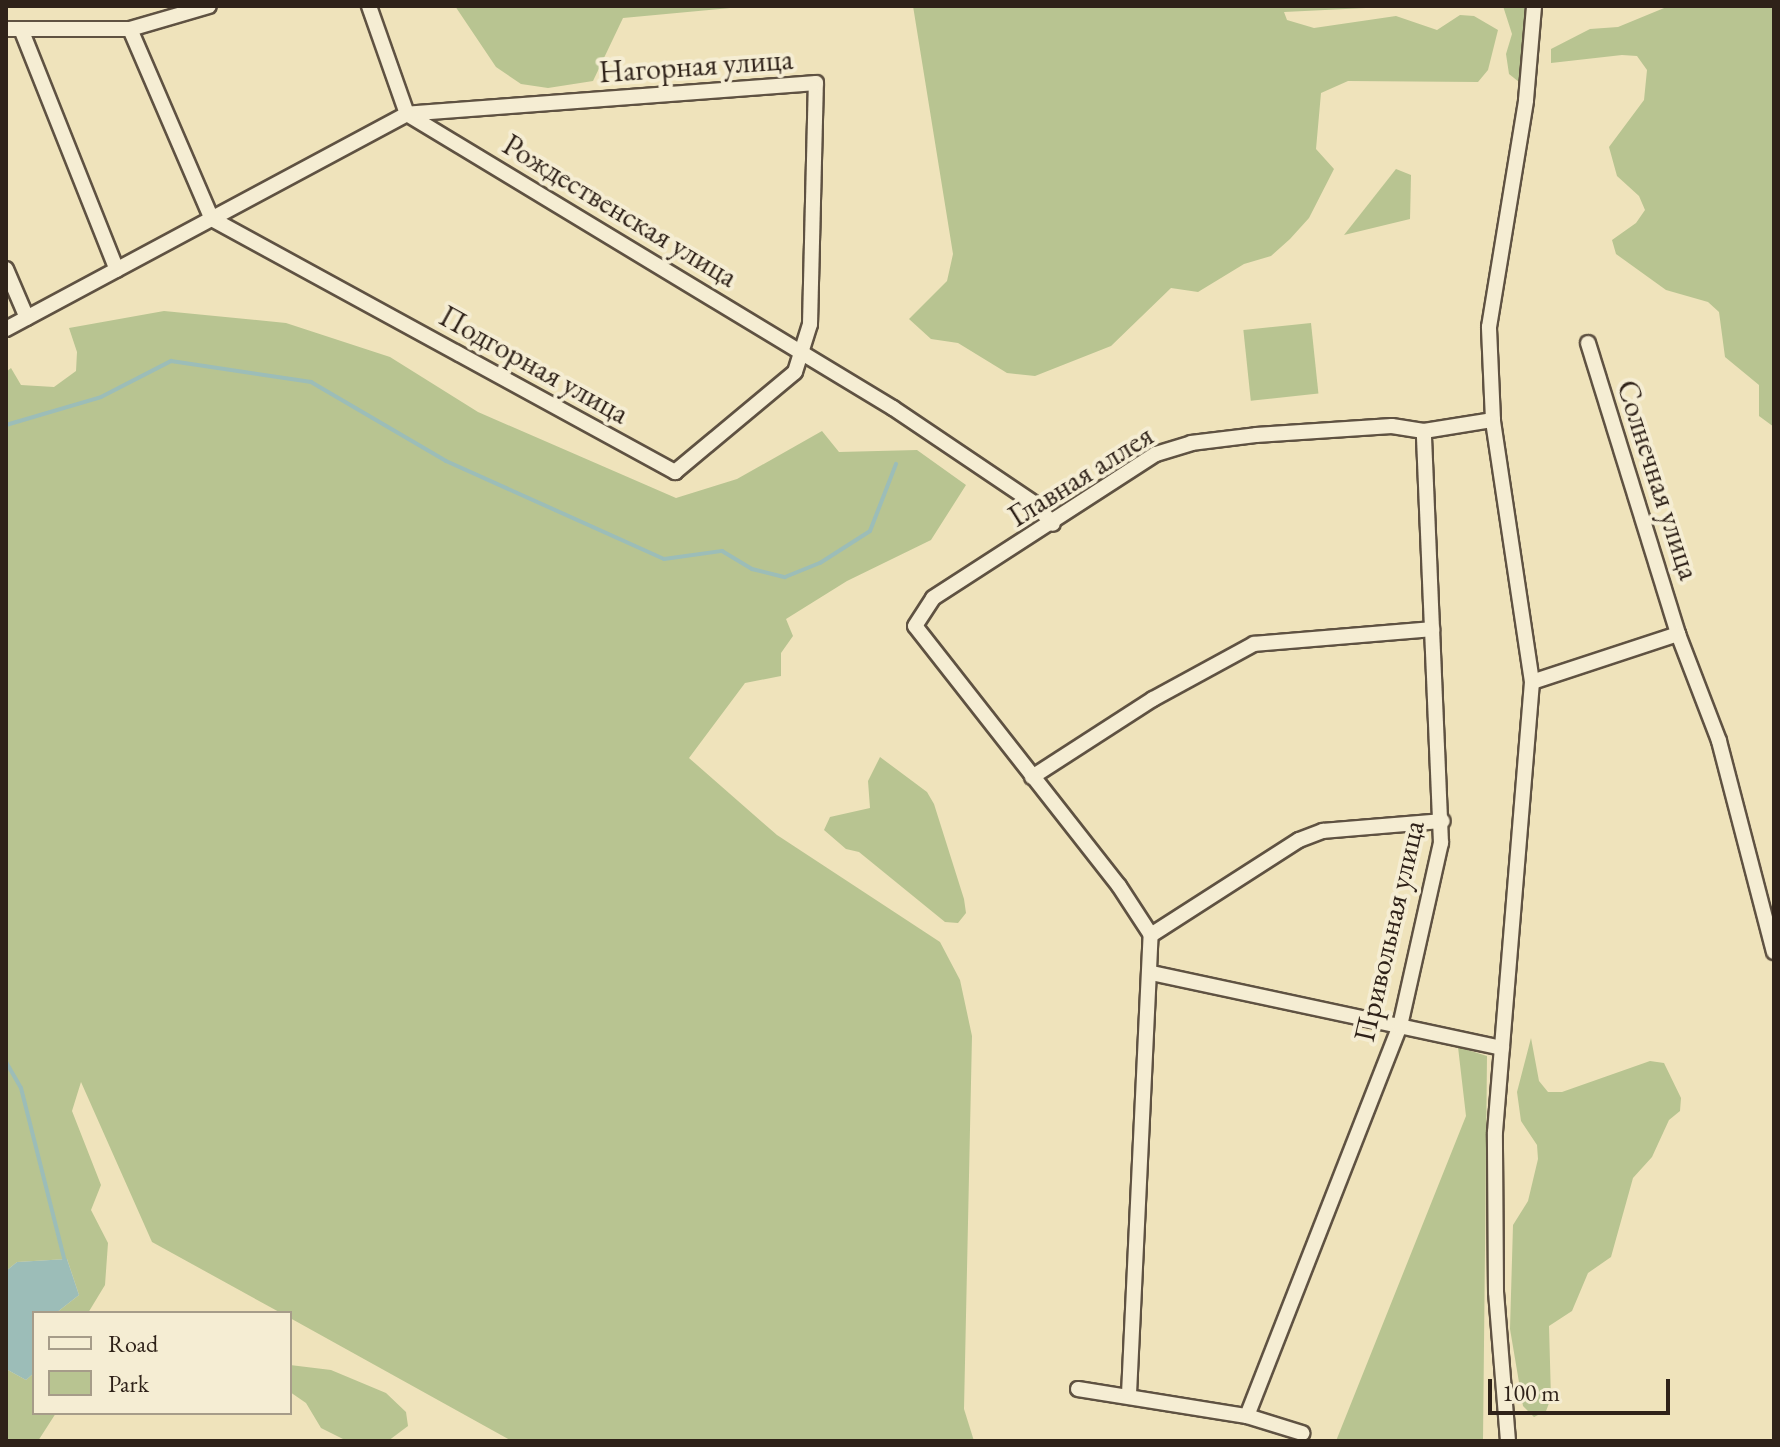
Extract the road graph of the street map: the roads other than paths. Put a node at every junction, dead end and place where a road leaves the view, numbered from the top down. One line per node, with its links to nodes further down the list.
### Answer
1 (209, 6): 5 (street)
2 (369, 6): 6 (street)
3 (1534, 6): 14 (street)
4 (13, 29): 5 (street); 9 (street)
5 (130, 29): 7 (street)
6 (407, 114): 7 (street); 13 (street, Рождественская улица); 13 (street, Нагорная улица)
7 (212, 219): 9 (street); 13 (street, Подгорная улица)
8 (6, 269): 10 (street)
9 (117, 270): 10 (street)
10 (27, 318): 11 (street)
11 (6, 329)
12 (1588, 343): 18 (street, Солнечная улица)
13 (805, 353): 16 (street, Рождественская улица)
14 (1493, 420): 15 (street, Главная аллея); 19 (street)
15 (1424, 431): 16 (street, Главная аллея); 17 (street, Привольная улица)
16 (1053, 524): 20 (street, Главная аллея)
17 (1432, 629): 20 (street); 21 (street, Привольная улица)
18 (1678, 634): 19 (street); 23 (street, Солнечная улица)
19 (1532, 682): 26 (street)
20 (1032, 777): 22 (street)
21 (1443, 821): 22 (street); 25 (street, Привольная улица)
22 (1151, 935): 24 (street)
23 (1774, 952)
24 (1152, 973): 25 (street); 28 (street)
25 (1400, 1026): 26 (street); 29 (street, Привольная улица)
26 (1502, 1048): 31 (street)
27 (1078, 1389): 28 (street)
28 (1129, 1394): 29 (street)
29 (1247, 1416): 30 (street)
30 (1302, 1433)
31 (1508, 1441)

